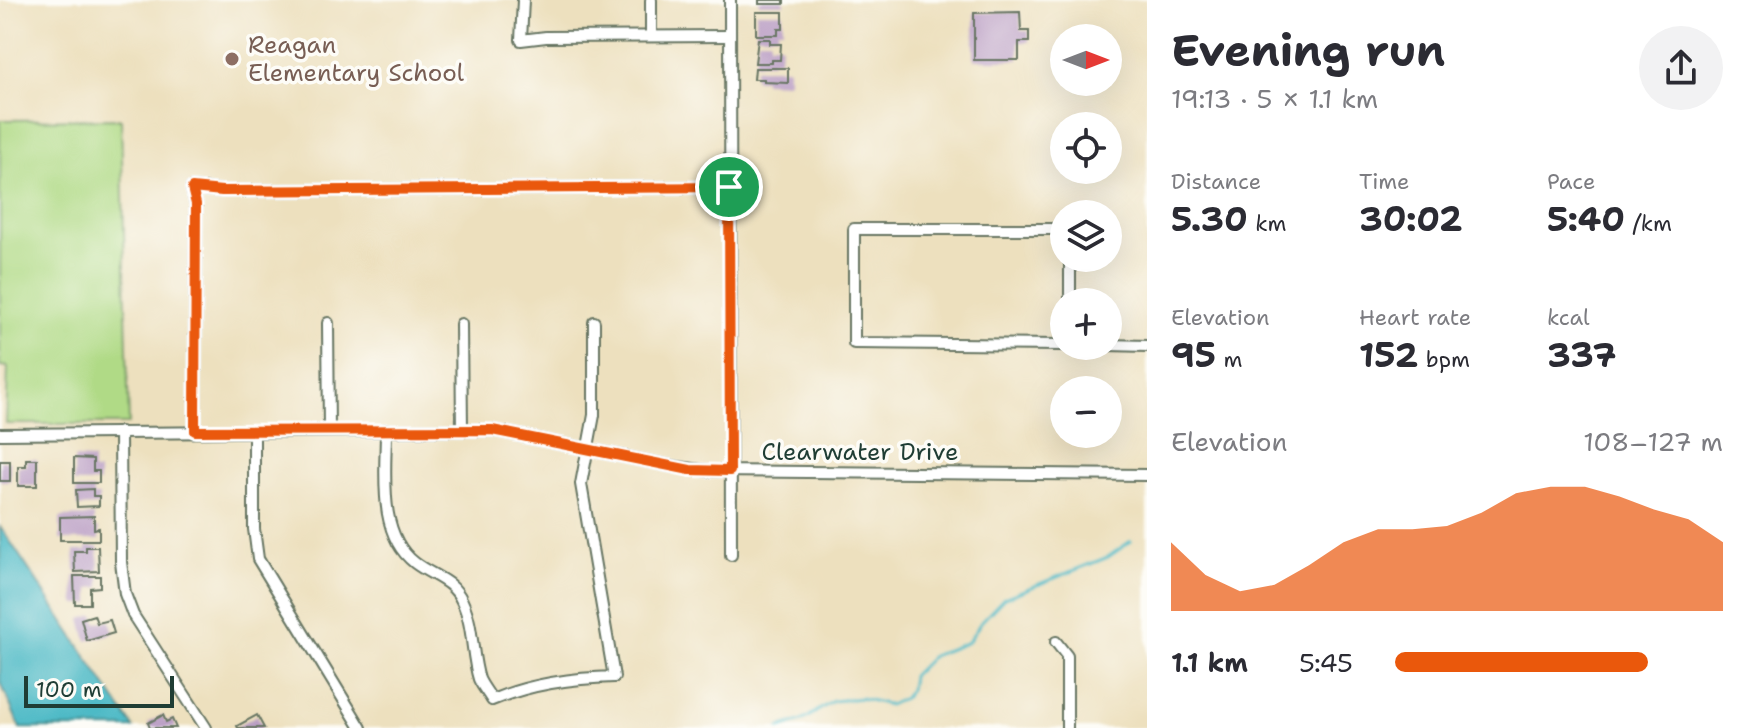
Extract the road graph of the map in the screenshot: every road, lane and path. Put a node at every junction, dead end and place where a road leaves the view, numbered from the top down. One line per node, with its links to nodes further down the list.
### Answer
1 (523, 0): 4 (street)
2 (651, 0): 4 (street)
3 (730, 0): 5 (street)
4 (651, 36): 5 (street)
5 (730, 36): 6 (street)
6 (729, 187): 16 (street); 22 (street)
7 (1050, 229): 11 (street)
8 (594, 322): 21 (street)
9 (328, 323): 18 (street)
10 (461, 324): 15 (street)
11 (1050, 345)
12 (1122, 345): 13 (street)
13 (1147, 346)
14 (386, 430): 15 (street, Clearwater Drive); 18 (street, Clearwater Drive); 21 (street)
15 (462, 430): 21 (street, Clearwater Drive)
16 (195, 431): 17 (street, Clearwater Drive); 19 (street, Clearwater Drive)
17 (254, 431): 18 (street, Clearwater Drive); 27 (street)
18 (329, 431)
19 (120, 432): 20 (street, Clearwater Drive); 26 (street)
20 (0, 434)
21 (587, 449): 22 (street, Clearwater Drive)
22 (730, 471): 23 (street, Clearwater Drive); 24 (street)
23 (1147, 475)
24 (731, 555)
25 (1056, 642): 28 (street)
26 (206, 728)
27 (361, 728)
28 (1067, 728)

